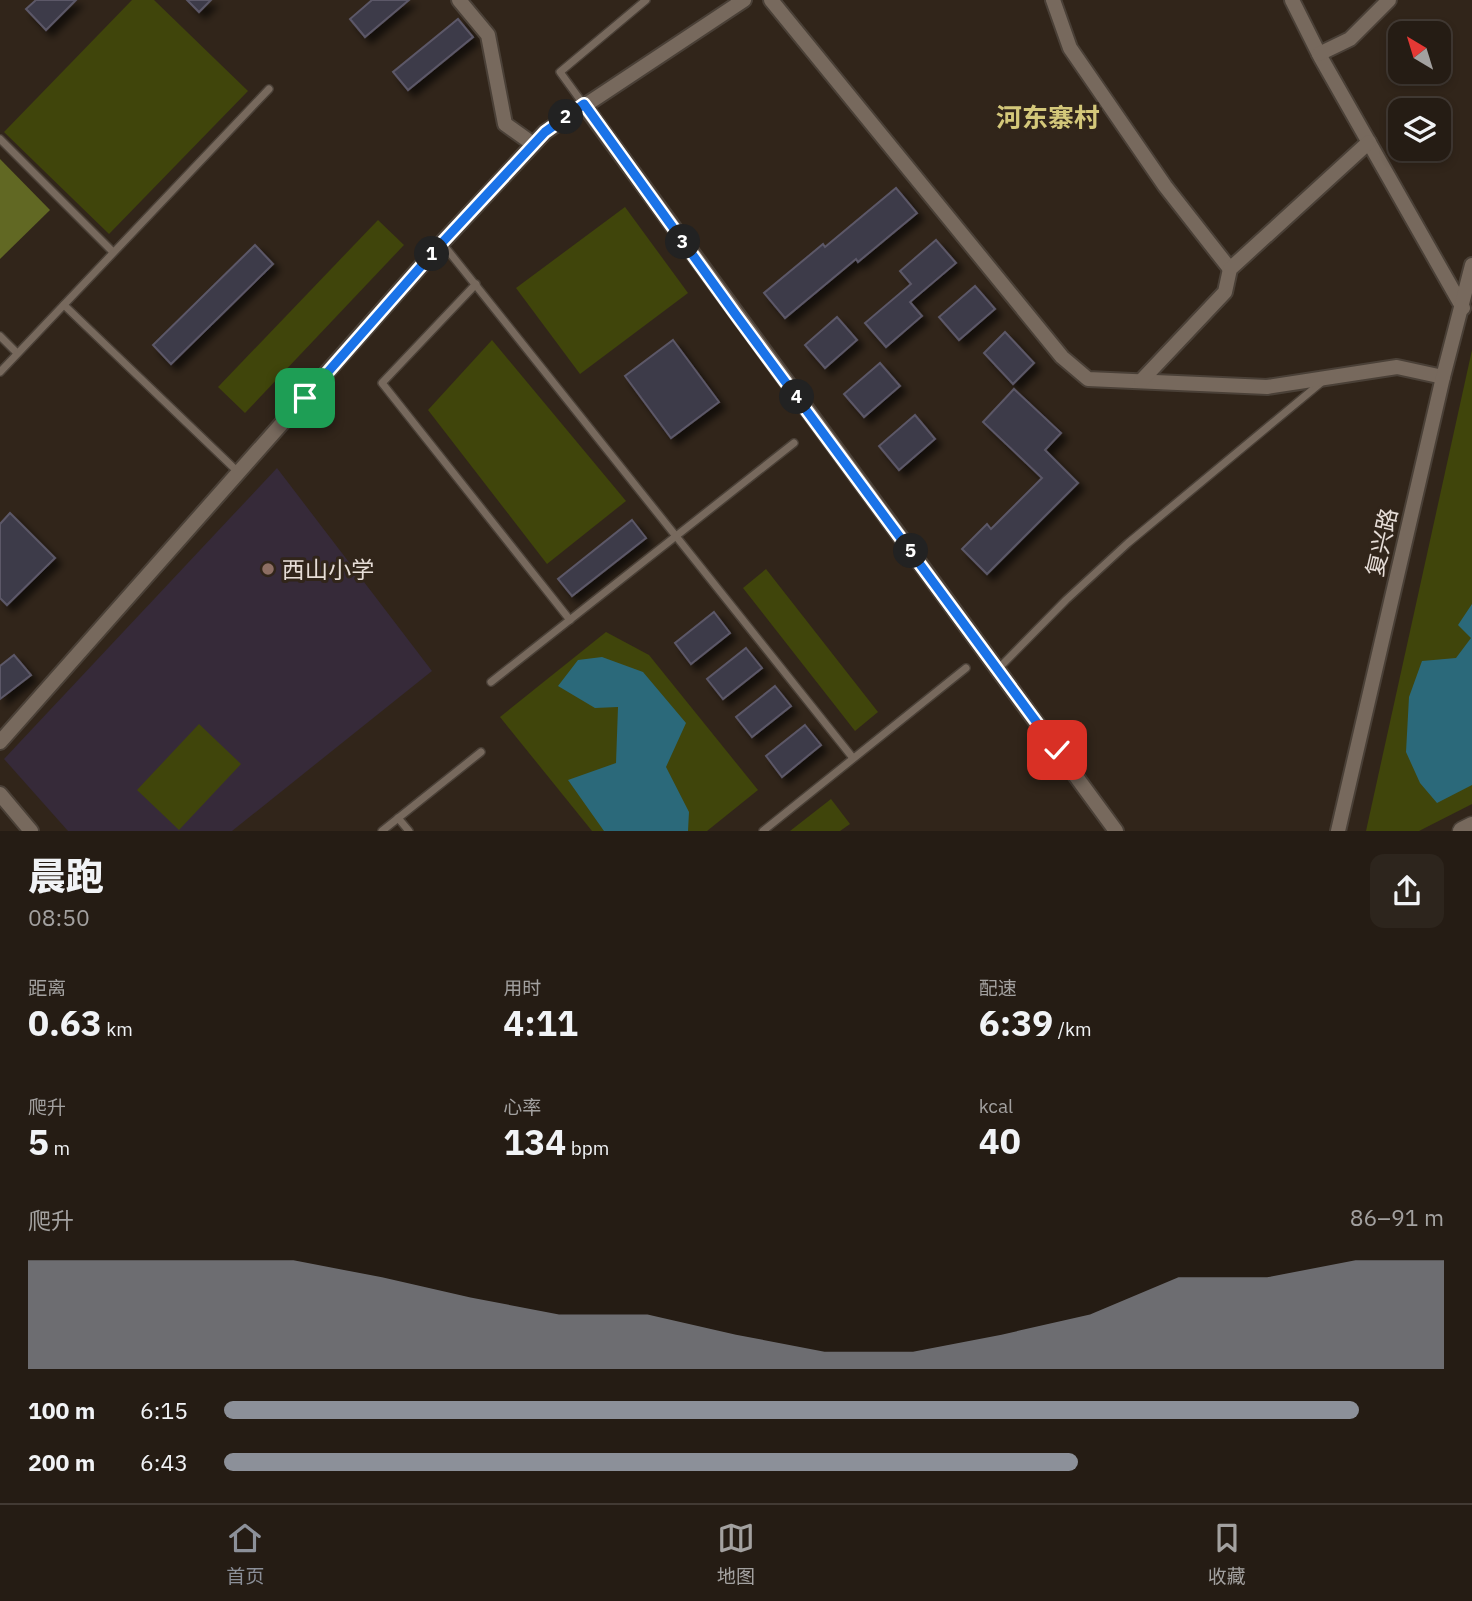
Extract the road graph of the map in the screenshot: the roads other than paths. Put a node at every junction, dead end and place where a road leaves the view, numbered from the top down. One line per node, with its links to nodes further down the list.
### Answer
1 (459, 0): 13 (street)
2 (646, 0): 10 (lane)
3 (744, 0): 10 (street)
4 (771, 0): 26 (street)
5 (1053, 0): 17 (street)
6 (1292, 0): 8 (street)
7 (1389, 0): 8 (street)
8 (1319, 54): 12 (street)
9 (269, 89): 15 (lane)
10 (584, 104): 13 (street); 32 (street)
11 (0, 139): 15 (lane)
12 (1369, 142): 17 (street); 20 (street)
13 (533, 144): 14 (street)
14 (443, 243): 18 (lane); 28 (street)
15 (113, 252): 19 (lane)
16 (1472, 265): 20 (street, 复兴路)
17 (1230, 269): 26 (street)
18 (476, 284): 29 (lane); 30 (lane)
19 (64, 305): 22 (lane); 28 (lane)
20 (1463, 308): 24 (street, 复兴路)
21 (0, 336): 22 (lane)
22 (17, 353): 23 (lane)
23 (0, 372)
24 (1443, 377): 25 (street); 45 (street, 复兴路)
25 (1326, 378): 26 (street); 32 (lane)
26 (1140, 382)
27 (794, 443): 29 (lane)
28 (238, 473): 34 (street)
29 (676, 536): 30 (lane); 36 (lane)
30 (570, 620): 33 (lane)
31 (966, 668): 36 (lane)
32 (999, 668): 44 (street)
33 (491, 682)
34 (0, 742)
35 (481, 752): 38 (lane)
36 (853, 758): 43 (lane)
37 (0, 794): 40 (street)
38 (398, 818): 41 (lane); 42 (lane)
39 (1472, 826): 46 (main road)
40 (32, 831)
41 (382, 831)
42 (409, 831)
43 (763, 831)
44 (1116, 831)
45 (1338, 831)
46 (1462, 831)

